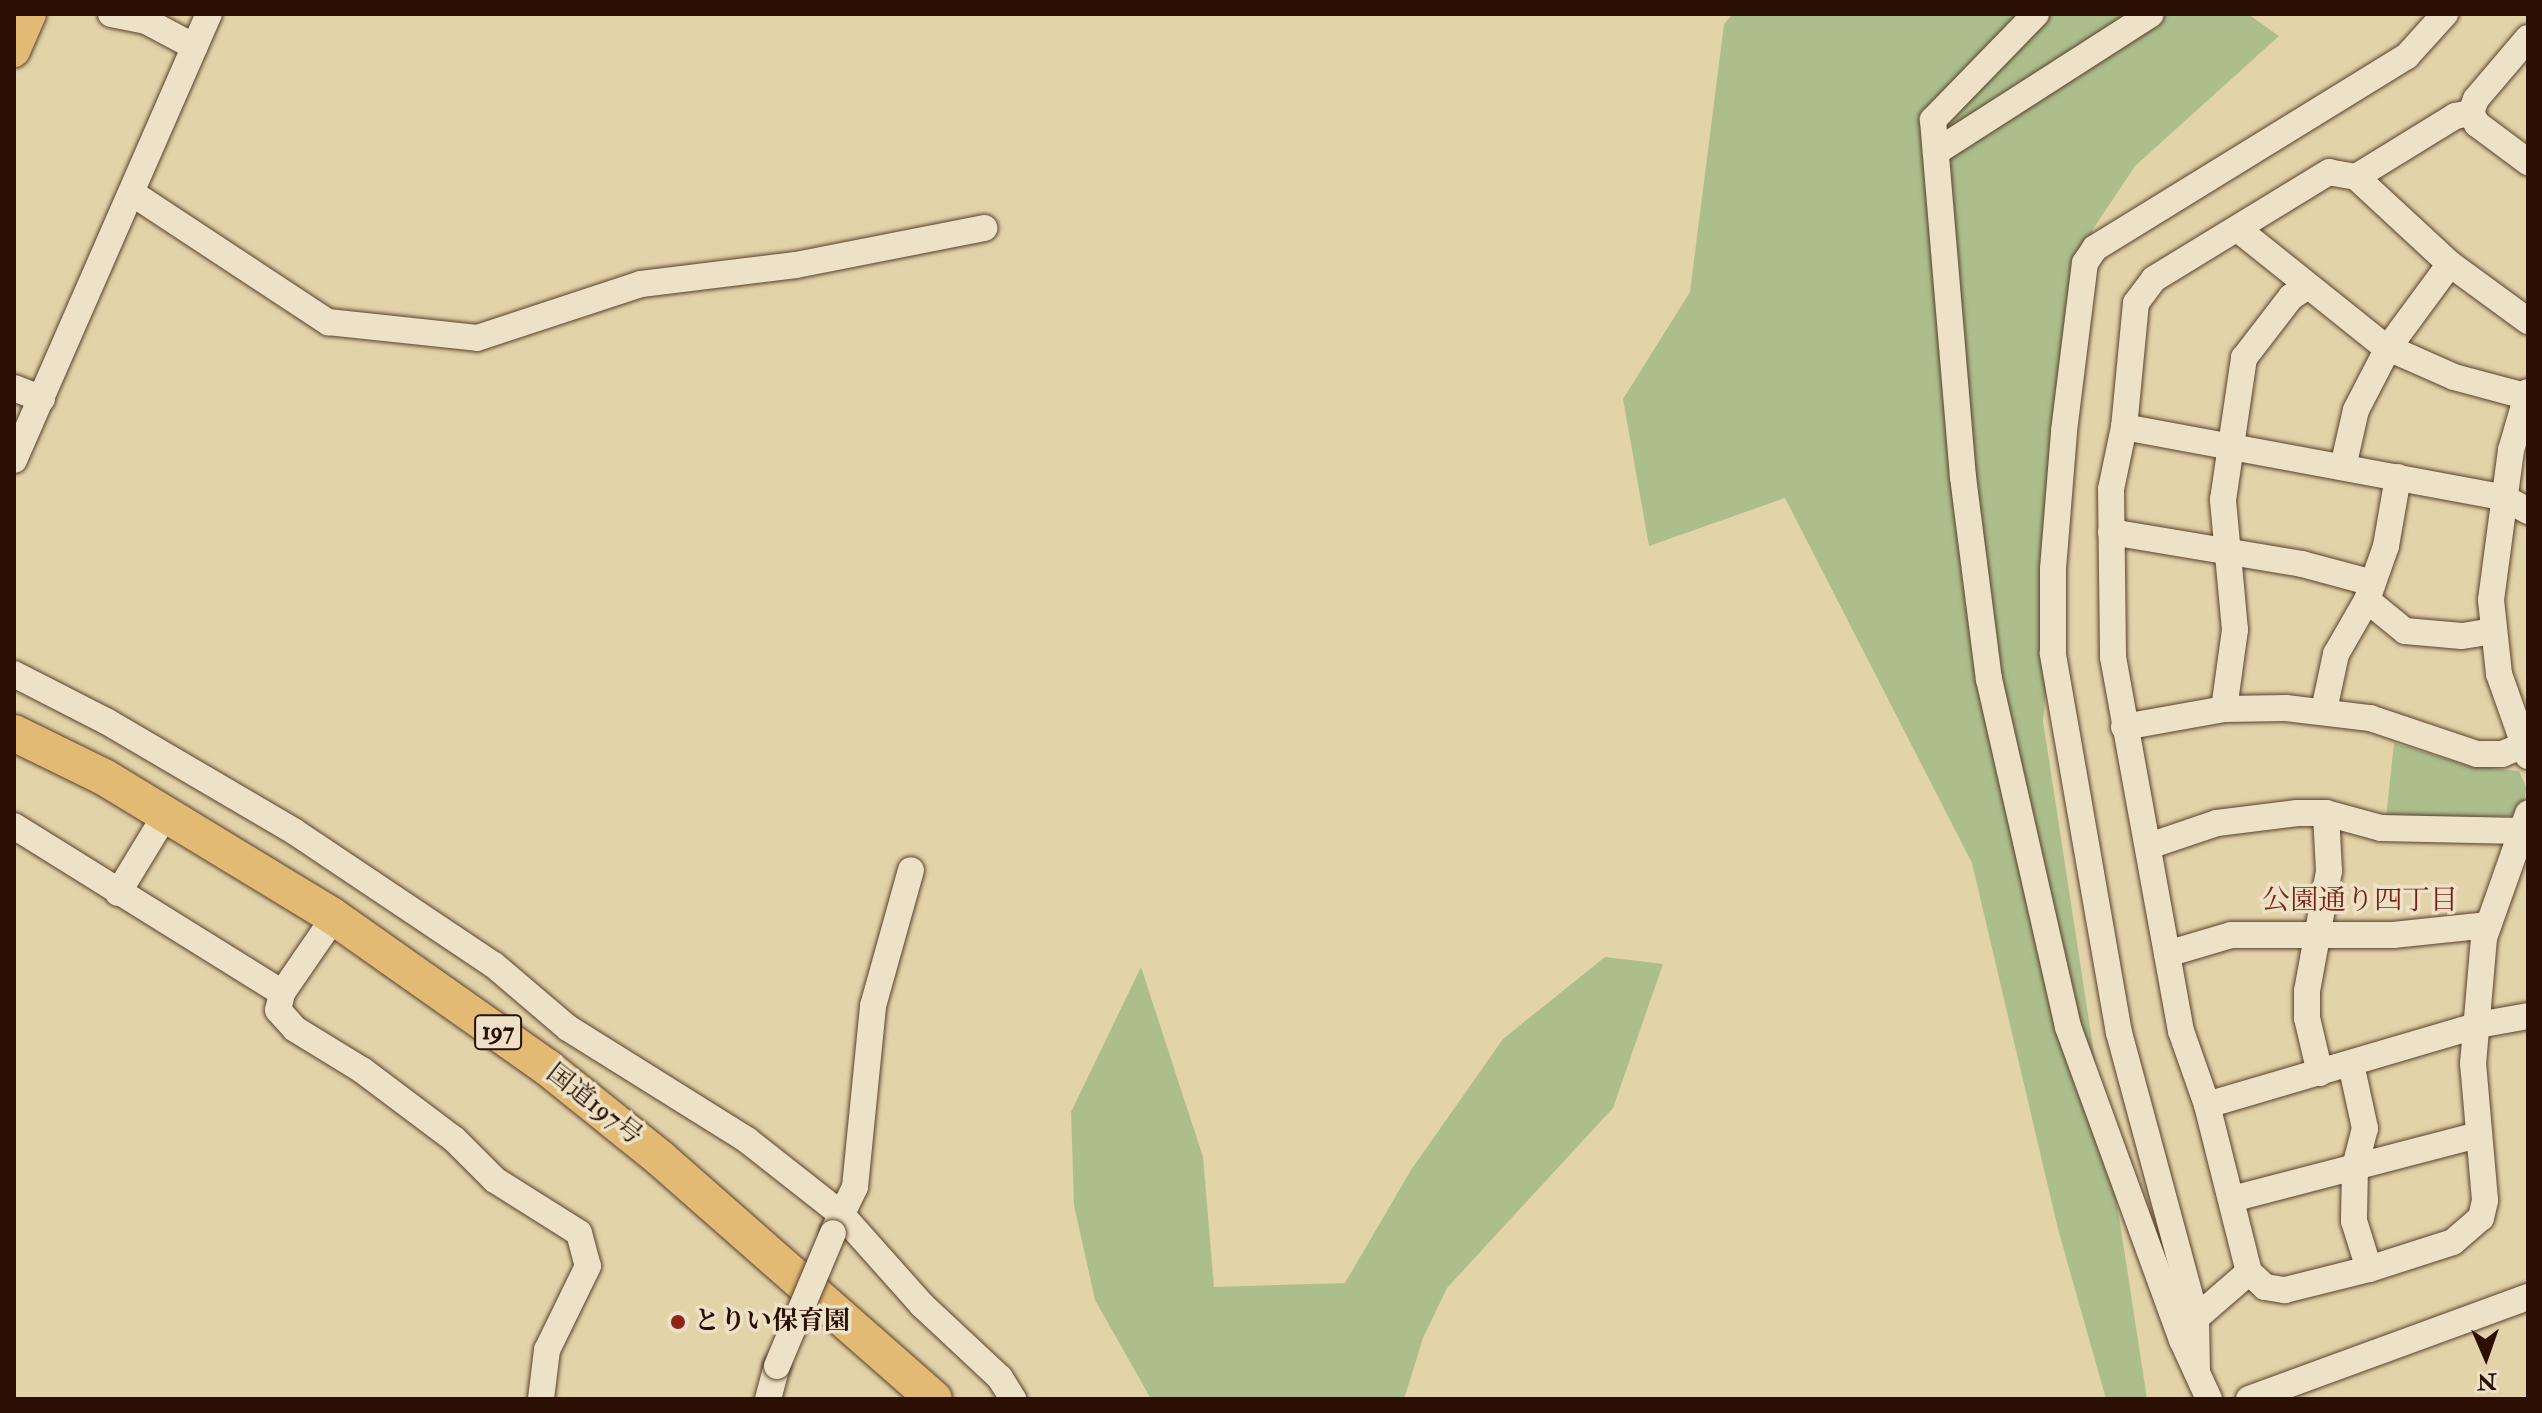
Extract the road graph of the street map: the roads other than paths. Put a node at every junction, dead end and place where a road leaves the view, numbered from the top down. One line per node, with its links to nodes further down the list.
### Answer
1 (30, 14): 9 (main road)
2 (111, 14): 8 (street)
3 (209, 14): 8 (street)
4 (2036, 14): 11 (street)
5 (2151, 14): 11 (street)
6 (2445, 14): 66 (street)
7 (2528, 38): 10 (street)
8 (195, 47): 14 (street)
9 (14, 51)
10 (2471, 113): 12 (street); 13 (street)
11 (1936, 152): 67 (street)
12 (2528, 162)
13 (2356, 177): 16 (street); 17 (street)
14 (132, 193): 15 (street); 23 (street)
15 (984, 228)
16 (2239, 230): 18 (street); 24 (street)
17 (2450, 264): 19 (street); 20 (street)
18 (2308, 286): 20 (street); 25 (street)
19 (2528, 321)
20 (2388, 348): 22 (street); 27 (street)
21 (14, 388): 23 (street)
22 (2526, 394): 29 (street)
23 (42, 399): 26 (street)
24 (2124, 427): 25 (street); 31 (street)
25 (2231, 446): 27 (street); 32 (street)
26 (14, 460)
27 (2343, 467): 28 (street)
28 (2398, 477): 29 (street); 33 (street)
29 (2515, 494): 30 (street); 34 (street)
30 (2528, 511)
31 (2111, 532): 32 (street); 38 (street)
32 (2230, 554): 33 (street); 36 (street)
33 (2370, 592): 34 (street); 37 (street)
34 (2492, 631): 40 (street)
35 (14, 674): 62 (street)
36 (2224, 709): 37 (street); 38 (street)
37 (2324, 710): 40 (street)
38 (2124, 727): 46 (street)
39 (14, 733): 71 (highway, 国道197号 / 197)
40 (2525, 751)
41 (14, 752): 44 (highway, 国道197号 / 197)
42 (2326, 813): 43 (street); 46 (street); 51 (street)
43 (2524, 823): 49 (street)
44 (160, 824): 48 (street); 50 (highway, 国道197号 / 197)
45 (14, 826): 48 (street)
46 (2149, 846): 52 (street)
47 (911, 870): 62 (street)
48 (118, 893): 53 (street)
49 (2488, 925): 51 (street); 55 (street)
50 (328, 926): 53 (street); 70 (highway, 国道197号 / 197)
51 (2317, 932): 52 (street); 57 (street)
52 (2167, 954): 58 (street)
53 (282, 993): 68 (street)
54 (2528, 1016): 55 (street)
55 (2475, 1026): 56 (street); 59 (street)
56 (2351, 1064): 57 (street); 60 (street)
57 (2320, 1073): 58 (street)
58 (2207, 1105): 61 (street)
59 (2477, 1135): 60 (street); 63 (street)
60 (2355, 1167): 61 (street); 63 (street)
61 (2232, 1199): 64 (street)
62 (837, 1224): 69 (street, bridge); 72 (street)
63 (2369, 1269): 64 (street)
64 (2249, 1272): 66 (street)
65 (2528, 1297): 74 (street)
66 (2196, 1318): 67 (street)
67 (2197, 1372): 73 (street)
68 (541, 1399)
69 (768, 1399)
70 (917, 1399)
71 (934, 1399)
72 (1013, 1399)
73 (2209, 1399)
74 (2249, 1399)

